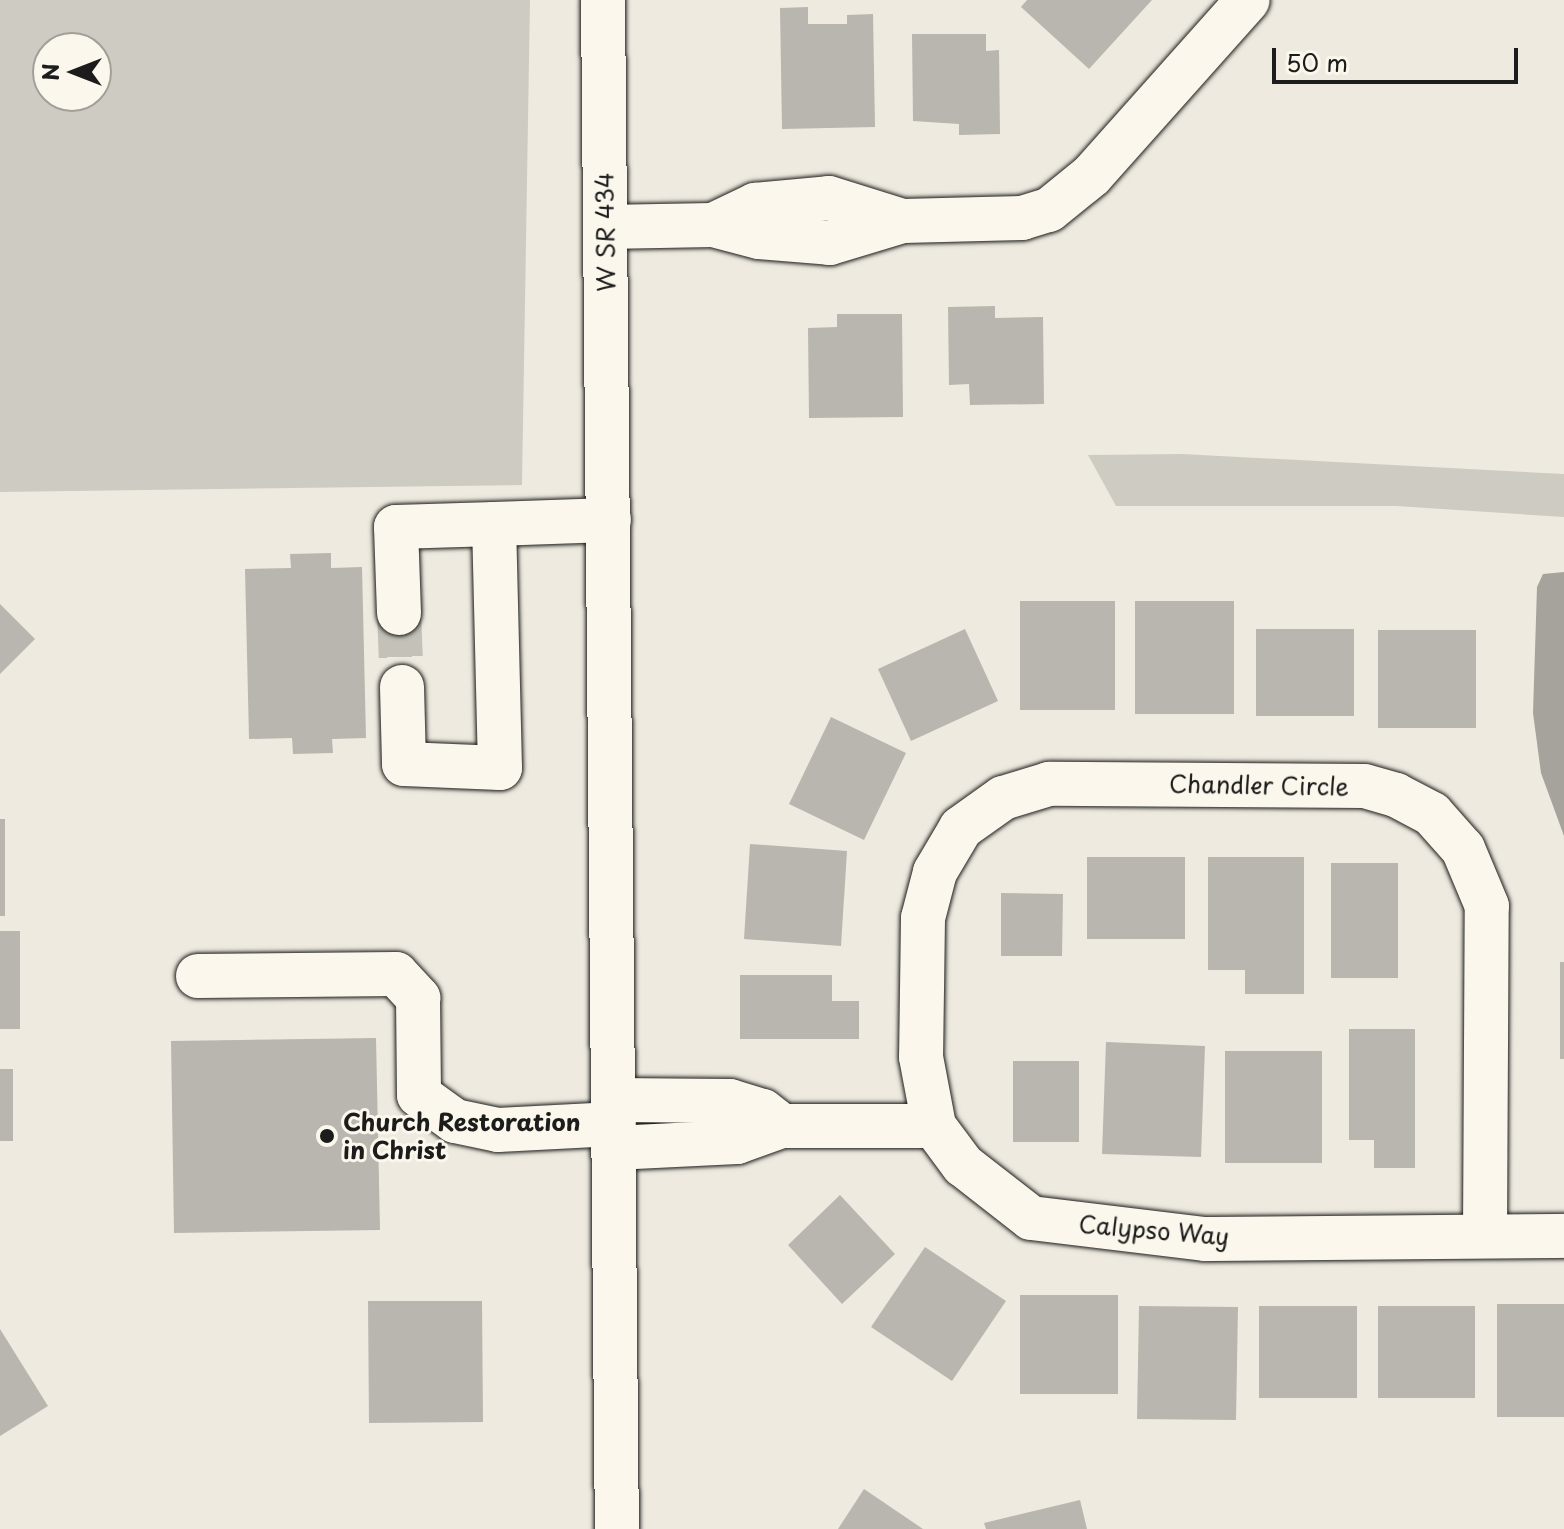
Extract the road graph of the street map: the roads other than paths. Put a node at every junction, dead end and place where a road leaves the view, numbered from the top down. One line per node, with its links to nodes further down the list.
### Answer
1 (603, 0): 3 (street, W SR 434)
2 (1248, 0): 3 (street)
3 (605, 227): 4 (street, W SR 434)
4 (609, 520): 5 (street); 9 (street, W SR 434)
5 (494, 524): 6 (street); 7 (street)
6 (399, 613)
7 (402, 687)
8 (198, 976): 9 (street)
9 (614, 1124): 10 (street); 13 (street, W SR 434)
10 (934, 1126): 11 (street, Calypso Way); 11 (street, Chandler Circle)
11 (1485, 1236): 12 (street, Calypso Way)
12 (1564, 1236)
13 (617, 1529)

